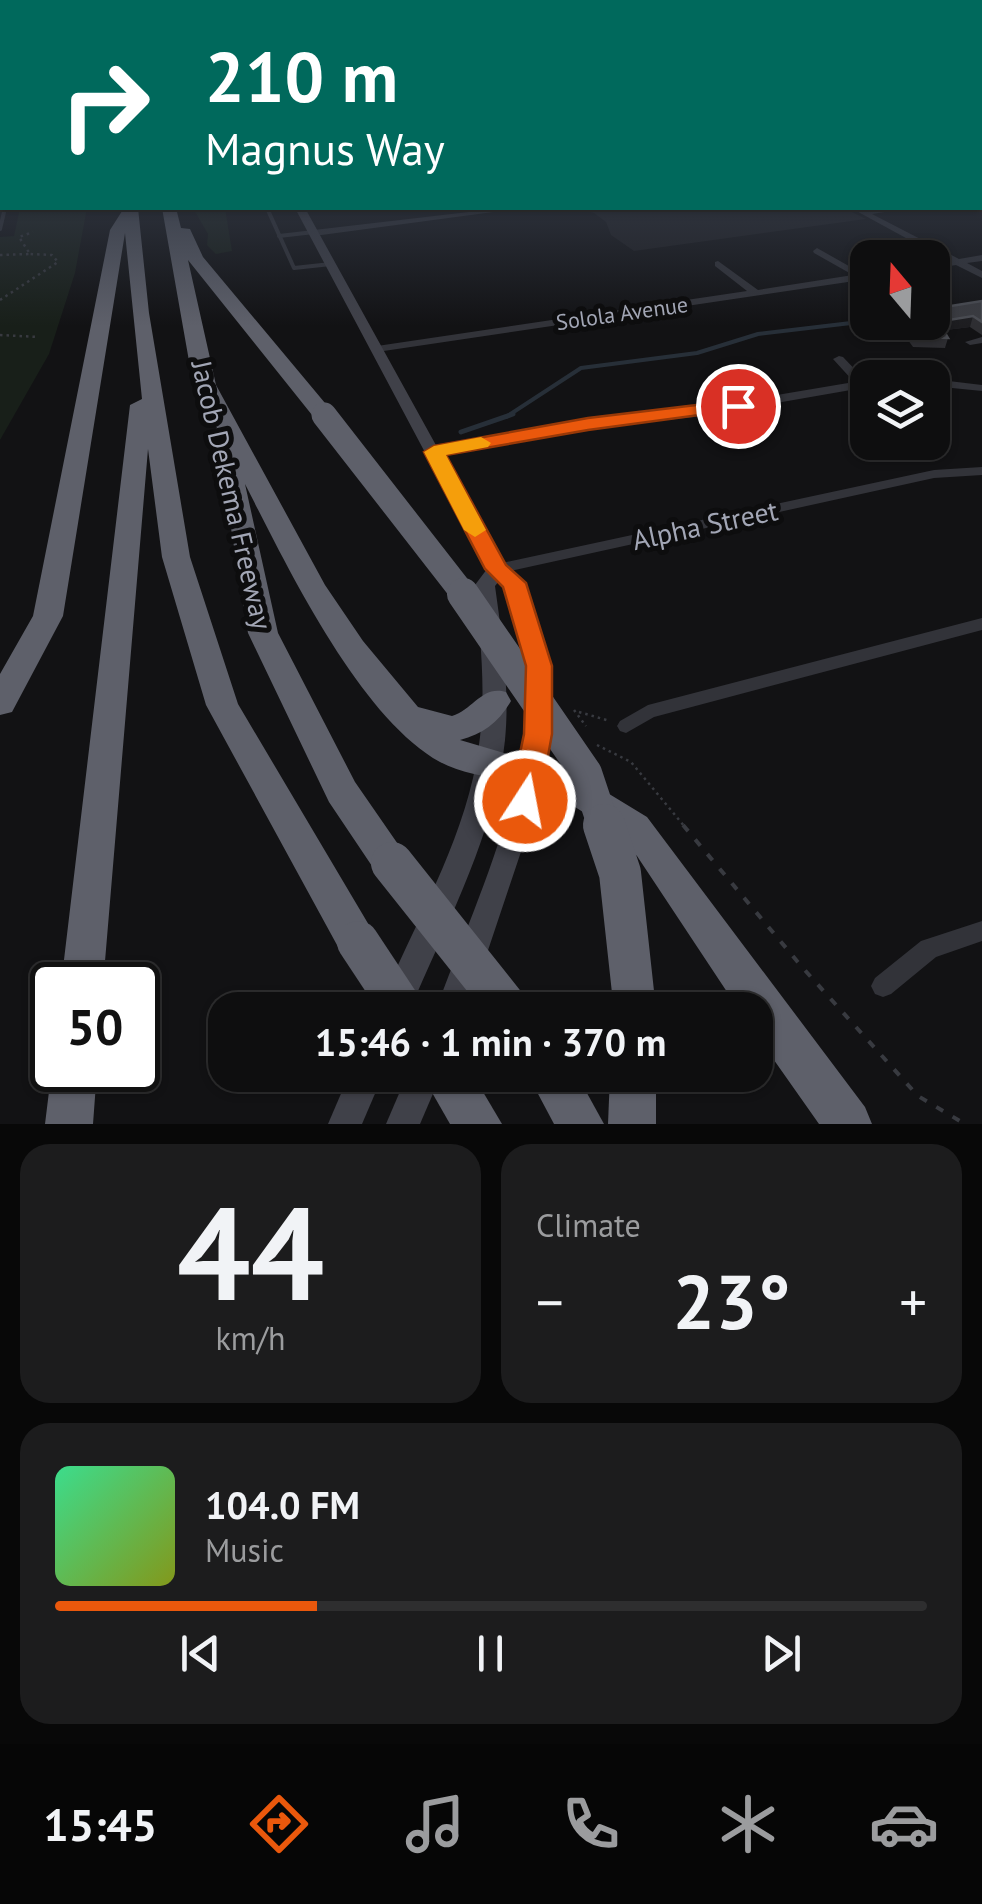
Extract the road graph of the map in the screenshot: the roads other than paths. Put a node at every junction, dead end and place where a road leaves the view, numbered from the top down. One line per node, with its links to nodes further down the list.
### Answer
1 (124, 221): 35 (highway)
2 (133, 221): 21 (highway, Jacob Dekema Freeway)
3 (174, 221): 25 (highway, Jacob Dekema Freeway)
4 (178, 221): 46 (highway, bridge)
5 (273, 221): 10 (lane)
6 (308, 221): 9 (main road)
7 (411, 221): 9 (street)
8 (882, 221): 13 (street)
9 (314, 233): 10 (lane); 15 (main road)
10 (280, 236): 15 (lane)
11 (817, 250): 17 (street)
12 (982, 258): 13 (street)
13 (958, 262): 14 (street); 18 (street)
14 (950, 263)
15 (331, 264): 22 (main road)
16 (718, 264): 20 (street)
17 (850, 268)
18 (982, 274)
19 (850, 278): 20 (street, Solola Avenue)
20 (756, 292): 22 (street, Solola Avenue)
21 (140, 314): 40 (highway); 42 (highway, Jacob Dekema Freeway, bridge)
22 (377, 349): 29 (main road)
23 (839, 359): 24 (street)
24 (850, 369)
25 (202, 378): 33 (highway); 45 (highway, Jacob Dekema Freeway, bridge)
26 (950, 384): 28 (street)
27 (850, 386): 29 (street)
28 (982, 388)
29 (434, 452): 31 (main road)
30 (982, 471): 31 (street, Alpha Street)
31 (497, 569): 34 (main road); 38 (main road)
32 (982, 624): 36 (street)
33 (393, 700): 34 (highway); 37 (highway)
34 (495, 701): 37 (main road)
35 (0, 703)
36 (626, 726)
37 (488, 762): 38 (highway); 43 (main road)
38 (530, 772): 44 (main road); 59 (highway)
39 (982, 931): 41 (street)
40 (84, 962)
41 (884, 986)
42 (390, 992)
43 (402, 992)
44 (458, 992)
45 (495, 992)
46 (631, 992)
47 (72, 1092): 53 (highway)
48 (359, 1092): 54 (main road)
49 (417, 1092): 55 (main road)
50 (457, 1092): 56 (highway)
51 (560, 1092): 57 (highway)
52 (633, 1092): 58 (highway)
53 (69, 1124)
54 (345, 1124)
55 (403, 1124)
56 (478, 1124)
57 (580, 1124)
58 (632, 1124)
59 (848, 1124)

